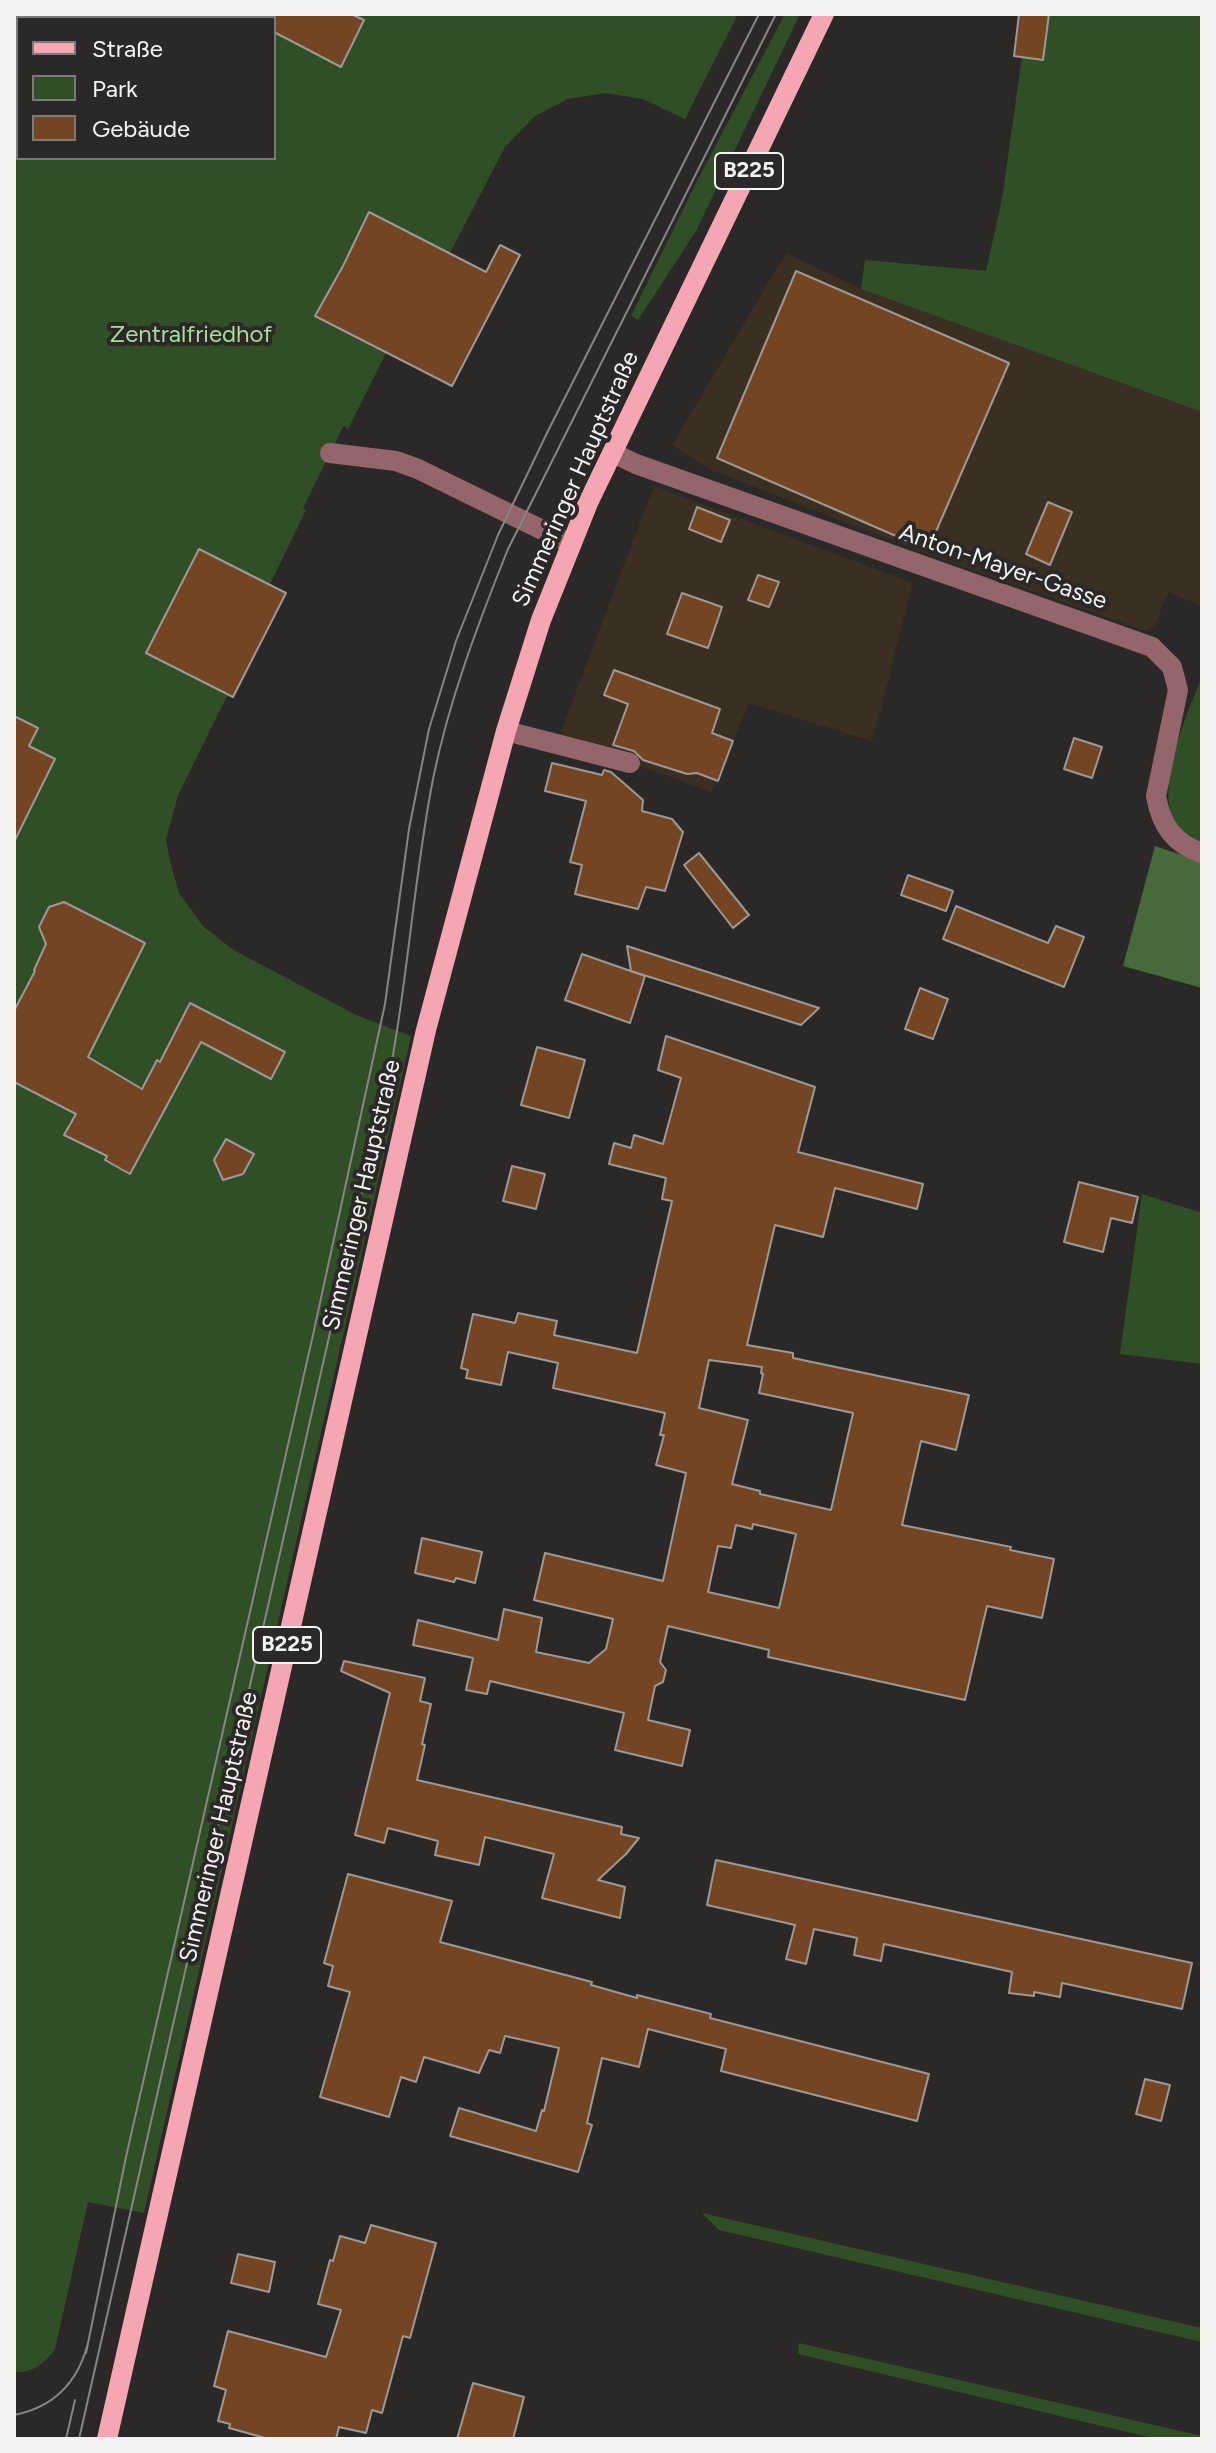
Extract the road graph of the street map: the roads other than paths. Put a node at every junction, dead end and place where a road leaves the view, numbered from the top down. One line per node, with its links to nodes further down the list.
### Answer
1 (824, 14): 3 (main road, Simmeringer Hauptstraße / B225)
2 (330, 453): 4 (street)
3 (613, 453): 4 (main road, Simmeringer Hauptstraße / B225); 7 (street, Anton-Mayer-Gasse)
4 (571, 544): 5 (main road, Simmeringer Hauptstraße / B225)
5 (506, 731): 6 (street); 8 (main road, Simmeringer Hauptstraße / B225)
6 (630, 763)
7 (1202, 853)
8 (107, 2439)

